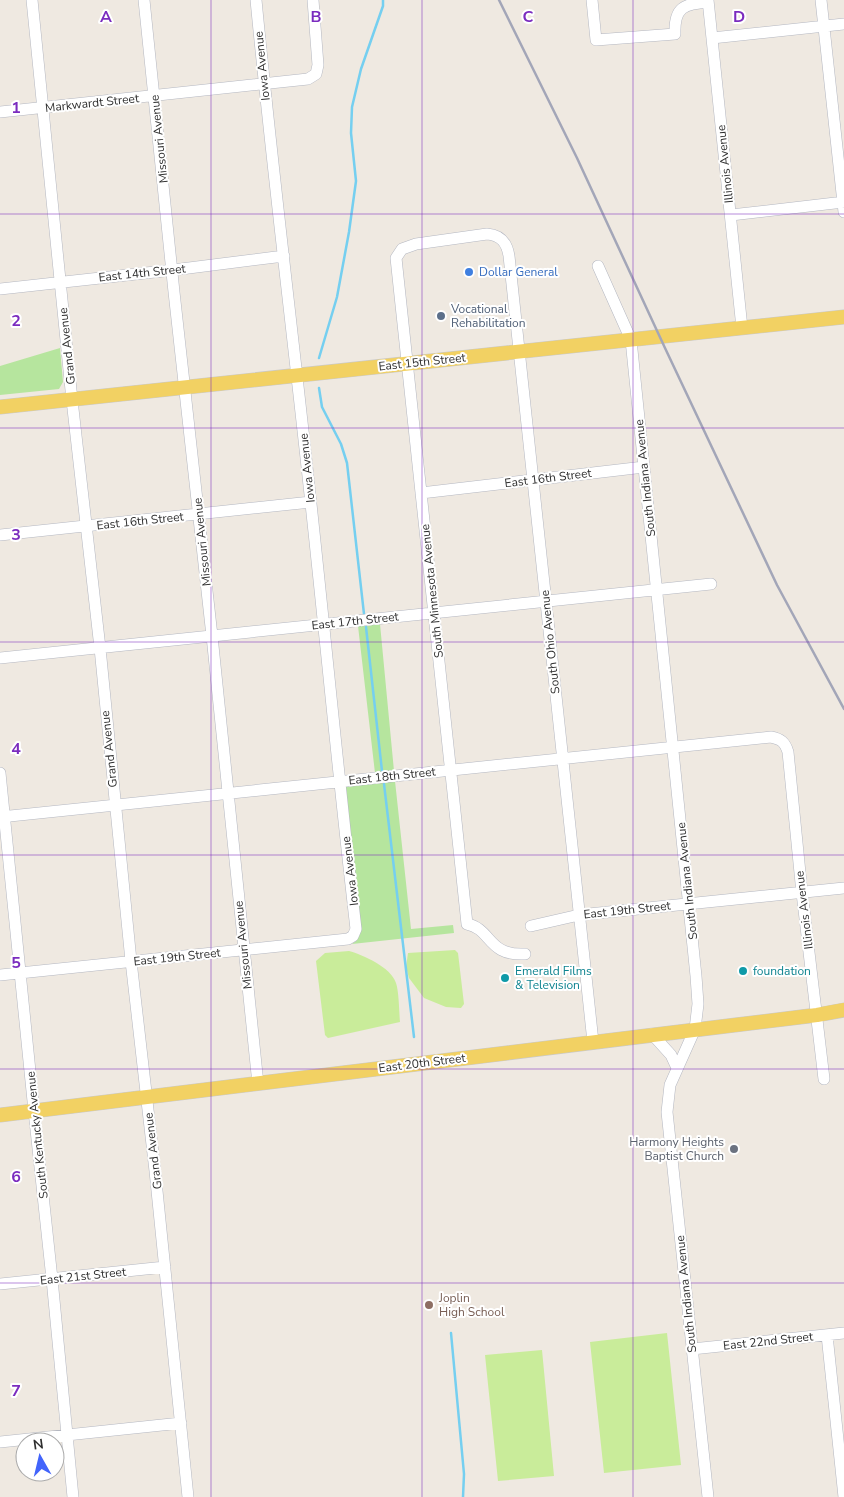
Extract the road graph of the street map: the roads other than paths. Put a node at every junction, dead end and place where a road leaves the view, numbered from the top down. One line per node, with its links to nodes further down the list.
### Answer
1 (32, 0): 13 (street, Grand Avenue)
2 (144, 0): 12 (street, Missouri Avenue)
3 (256, 0): 11 (street, Iowa Avenue)
4 (313, 0): 11 (street, Markwardt Street)
5 (592, 0): 7 (street)
6 (821, 0): 9 (street)
7 (708, 1): 10 (street, Illinois Avenue)
8 (844, 24): 9 (street)
9 (824, 26): 10 (street); 15 (street)
10 (712, 38): 16 (street, Illinois Avenue)
11 (264, 84): 12 (street, Markwardt Street); 18 (street, Iowa Avenue)
12 (154, 96): 13 (street, Markwardt Street); 20 (street, Missouri Avenue)
13 (42, 108): 14 (street, Markwardt Street); 21 (street, Grand Avenue)
14 (0, 112)
15 (844, 205): 16 (street)
16 (731, 215): 24 (street, Illinois Avenue)
17 (505, 243): 26 (street, South Ohio Avenue); 27 (street, South Minnesota Avenue)
18 (284, 256): 20 (street, East 14th Street); 28 (street, Iowa Avenue)
19 (598, 266): 25 (street, South Indiana Avenue)
20 (172, 270): 21 (street, East 14th Street); 29 (street, Missouri Avenue)
21 (60, 282): 22 (street, East 14th Street); 30 (street, Grand Avenue)
22 (0, 289)
23 (844, 317): 24 (main road, East 15th Street)
24 (742, 328): 25 (main road, East 15th Street)
25 (631, 340): 26 (main road, East 15th Street); 32 (street, South Indiana Avenue)
26 (519, 352): 27 (main road, East 15th Street); 33 (street, South Ohio Avenue)
27 (407, 364): 28 (main road, East 15th Street); 34 (street, South Minnesota Avenue)
28 (297, 375): 29 (main road, East 15th Street); 35 (street, Iowa Avenue)
29 (185, 387): 30 (main road, East 15th Street); 36 (street, Missouri Avenue)
30 (72, 400): 31 (main road, East 15th Street); 37 (street, Grand Avenue)
31 (0, 407)
32 (644, 467): 33 (street, East 16th Street); 40 (street, South Indiana Avenue)
33 (533, 480): 34 (street, East 16th Street); 41 (street, South Ohio Avenue)
34 (421, 493): 42 (street, South Minnesota Avenue)
35 (310, 502): 36 (street, East 16th Street); 43 (street, Iowa Avenue)
36 (199, 514): 37 (street, East 16th Street); 44 (street, Missouri Avenue)
37 (86, 527): 38 (street, East 16th Street); 45 (street, Grand Avenue)
38 (0, 535)
39 (711, 584): 40 (street, East 17th Street)
40 (657, 590): 41 (street, East 17th Street); 48 (street, South Indiana Avenue)
41 (546, 602): 42 (street, East 17th Street); 49 (street, South Ohio Avenue)
42 (434, 613): 43 (street, East 17th Street); 50 (street, South Minnesota Avenue)
43 (323, 624): 44 (street, East 17th Street); 52 (street, Iowa Avenue)
44 (212, 636): 45 (street, East 17th Street); 53 (street, Missouri Avenue)
45 (100, 648): 46 (street, East 17th Street); 54 (street, Grand Avenue)
46 (0, 658)
47 (783, 741): 48 (street, East 18th Street); 57 (street, Illinois Avenue)
48 (673, 747): 49 (street, East 18th Street); 58 (street, South Indiana Avenue)
49 (562, 759): 50 (street, East 18th Street); 59 (street, South Ohio Avenue)
50 (451, 770): 52 (street, East 18th Street); 63 (street, South Minnesota Avenue)
51 (0, 773): 55 (street, South Kentucky Avenue)
52 (339, 782): 53 (street, East 18th Street); 61 (street, Iowa Avenue)
53 (228, 793): 54 (street, East 18th Street); 62 (street, Missouri Avenue)
54 (115, 805): 55 (street, East 18th Street); 64 (street, Grand Avenue)
55 (2, 817): 65 (street, South Kentucky Avenue)
56 (844, 888): 57 (street, East 19th Street)
57 (802, 893): 58 (street, East 19th Street); 68 (street, Illinois Avenue)
58 (689, 904): 59 (street, East 19th Street); 69 (street, South Indiana Avenue)
59 (579, 915): 60 (street, East 19th Street); 71 (street, South Ohio Avenue)
60 (531, 926)
61 (353, 936): 62 (street, East 19th Street)
62 (244, 950): 64 (street, East 19th Street); 74 (street, Missouri Avenue)
63 (525, 954)
64 (131, 961): 65 (street, East 19th Street); 75 (street, Grand Avenue)
65 (21, 973): 66 (street, East 19th Street); 76 (street, South Kentucky Avenue)
66 (0, 975)
67 (844, 1010): 68 (main road, East 20th Street)
68 (817, 1014): 69 (main road, East 20th Street); 73 (street, Illinois Avenue)
69 (695, 1029): 70 (main road, East 20th Street); 72 (street, South Indiana Avenue)
70 (652, 1034): 71 (main road, East 20th Street); 72 (street)
71 (593, 1042): 74 (main road, East 20th Street)
72 (677, 1068): 83 (street, South Indiana Avenue)
73 (824, 1080)
74 (258, 1084): 75 (main road, East 20th Street)
75 (146, 1098): 76 (main road, East 20th Street); 78 (street, Grand Avenue)
76 (34, 1111): 77 (main road, East 20th Street); 79 (street, South Kentucky Avenue)
77 (0, 1115)
78 (165, 1267): 79 (street, East 21st Street); 84 (street, Grand Avenue)
79 (52, 1279): 80 (street, East 21st Street); 85 (street, South Kentucky Avenue)
80 (0, 1284)
81 (844, 1333): 82 (street, East 22nd Street)
82 (827, 1335): 83 (street, East 22nd Street); 90 (street)
83 (692, 1349): 89 (street, South Indiana Avenue)
84 (181, 1423): 85 (street); 88 (street, Grand Avenue)
85 (67, 1435): 86 (street); 87 (street, South Kentucky Avenue)
86 (0, 1442)
87 (73, 1497)
88 (188, 1497)
89 (708, 1497)
90 (844, 1497)

